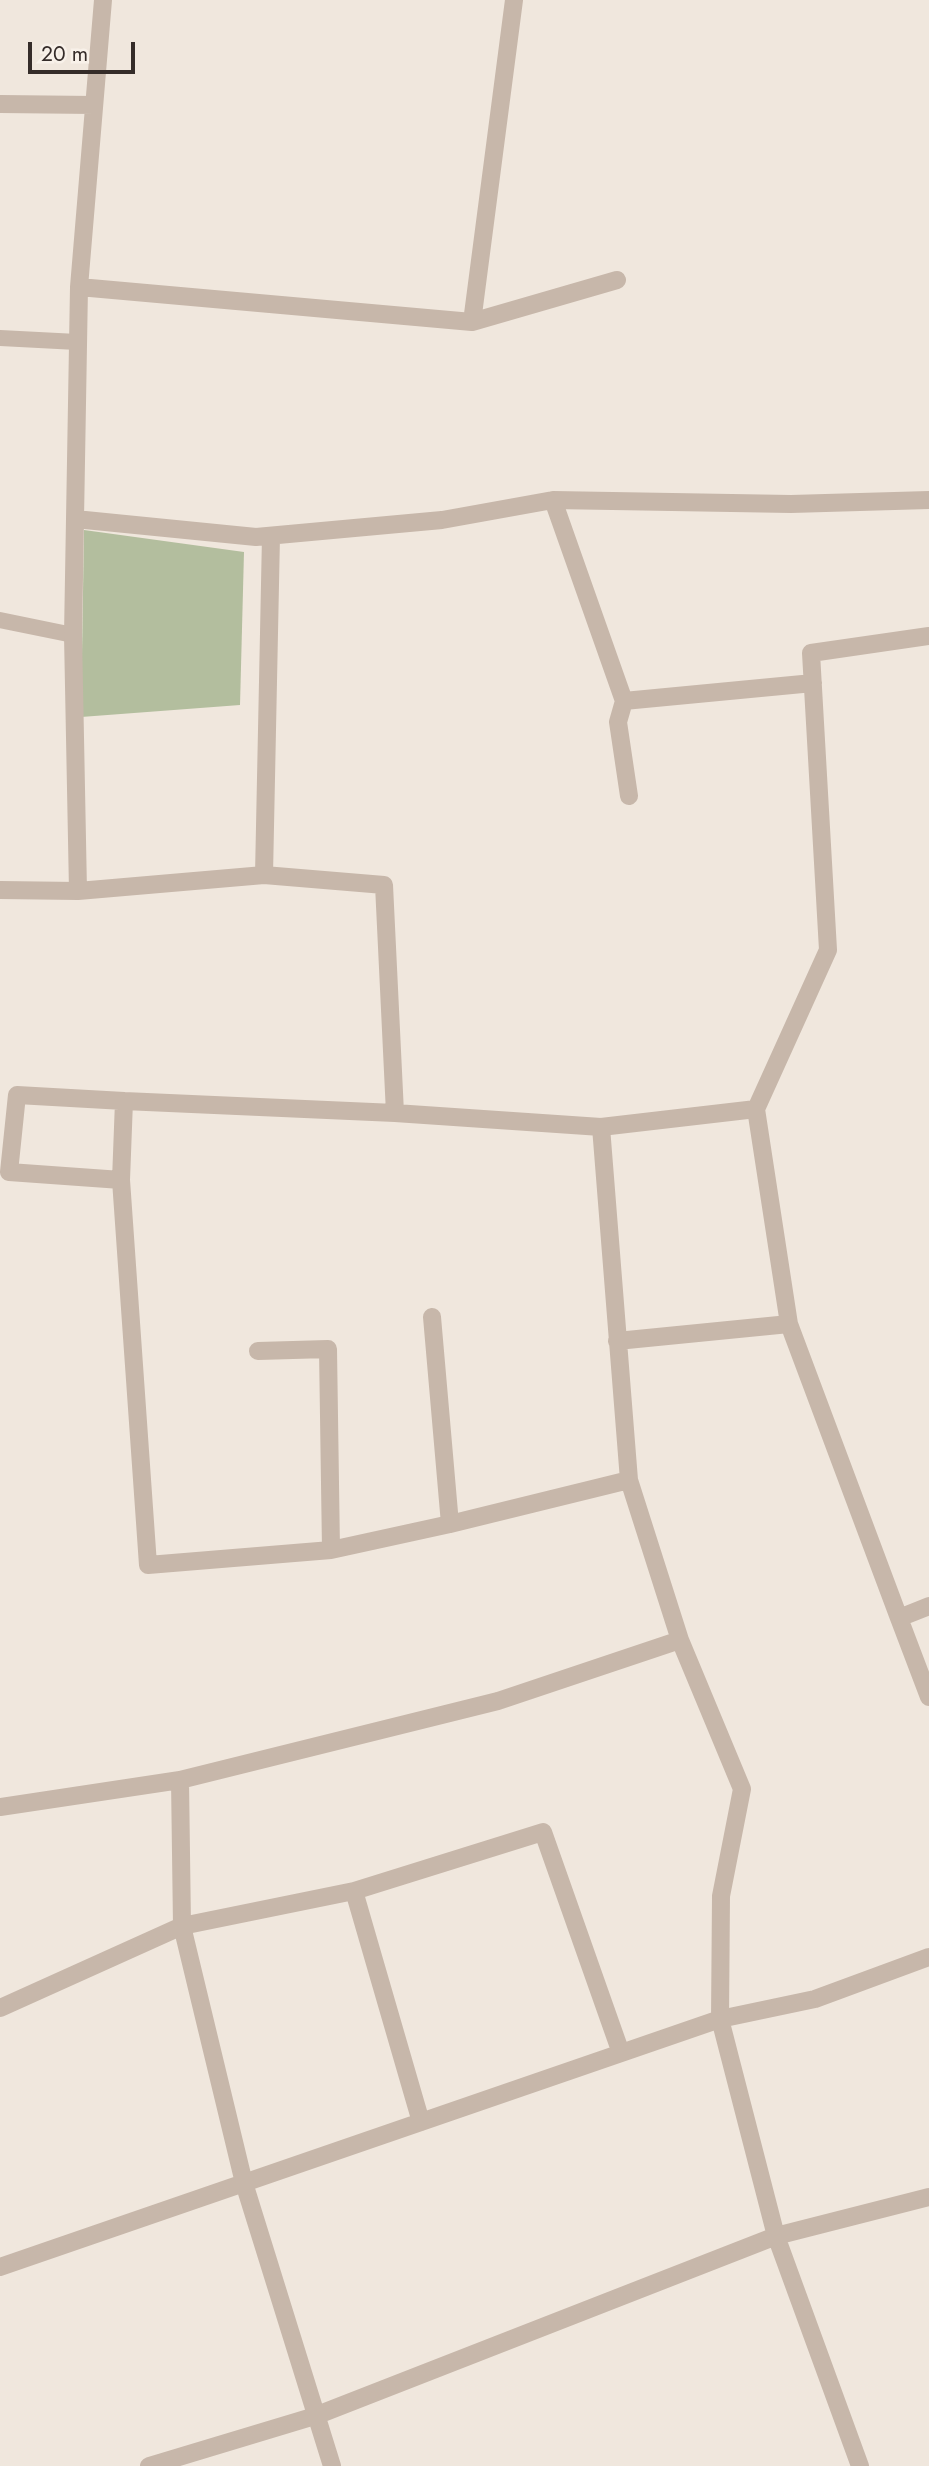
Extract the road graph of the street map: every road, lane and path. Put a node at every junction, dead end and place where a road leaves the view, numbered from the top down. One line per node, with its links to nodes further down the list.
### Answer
1 (103, 0): 4 (street)
2 (514, 0): 7 (street)
3 (0, 104): 4 (street)
4 (94, 105): 6 (street)
5 (617, 280): 7 (street)
6 (79, 287): 7 (street); 9 (street)
7 (472, 322)
8 (0, 338): 9 (lane)
9 (78, 342): 12 (street)
10 (553, 500): 11 (street); 13 (street); 18 (street)
11 (929, 500)
12 (75, 519): 13 (street); 15 (street)
13 (271, 536): 20 (street)
14 (0, 620): 15 (lane)
15 (73, 635): 22 (street)
16 (929, 636): 17 (street)
17 (813, 682): 18 (street); 24 (street)
18 (624, 701): 19 (street)
19 (629, 796)
20 (264, 875): 22 (street); 25 (street)
21 (0, 890): 22 (street)
22 (78, 891)
23 (124, 1101): 25 (street); 27 (street); 27 (street)
24 (756, 1108): 26 (street); 29 (street)
25 (395, 1113): 26 (street)
26 (601, 1127): 30 (street)
27 (121, 1180): 34 (street)
28 (432, 1317): 33 (street)
29 (789, 1324): 30 (street); 36 (street)
30 (617, 1341): 32 (street)
31 (258, 1350): 34 (street)
32 (629, 1480): 33 (street); 37 (street)
33 (450, 1524): 34 (street)
34 (331, 1550)
35 (929, 1606): 36 (street)
36 (899, 1618): 38 (street)
37 (680, 1640): 39 (street); 45 (street)
38 (929, 1696)
39 (180, 1780): 40 (street); 42 (street)
40 (0, 1807)
41 (354, 1891): 42 (street); 46 (street); 47 (street)
42 (182, 1926): 44 (street); 48 (street)
43 (929, 1957): 45 (street)
44 (0, 2008)
45 (720, 2019): 46 (street); 50 (street)
46 (621, 2053): 47 (street)
47 (421, 2122): 48 (street)
48 (244, 2183): 51 (street); 52 (street)
49 (929, 2197): 50 (street)
50 (776, 2236): 52 (street); 55 (street)
51 (0, 2267)
52 (315, 2416): 53 (street); 54 (street)
53 (149, 2466)
54 (332, 2466)
55 (860, 2466)

